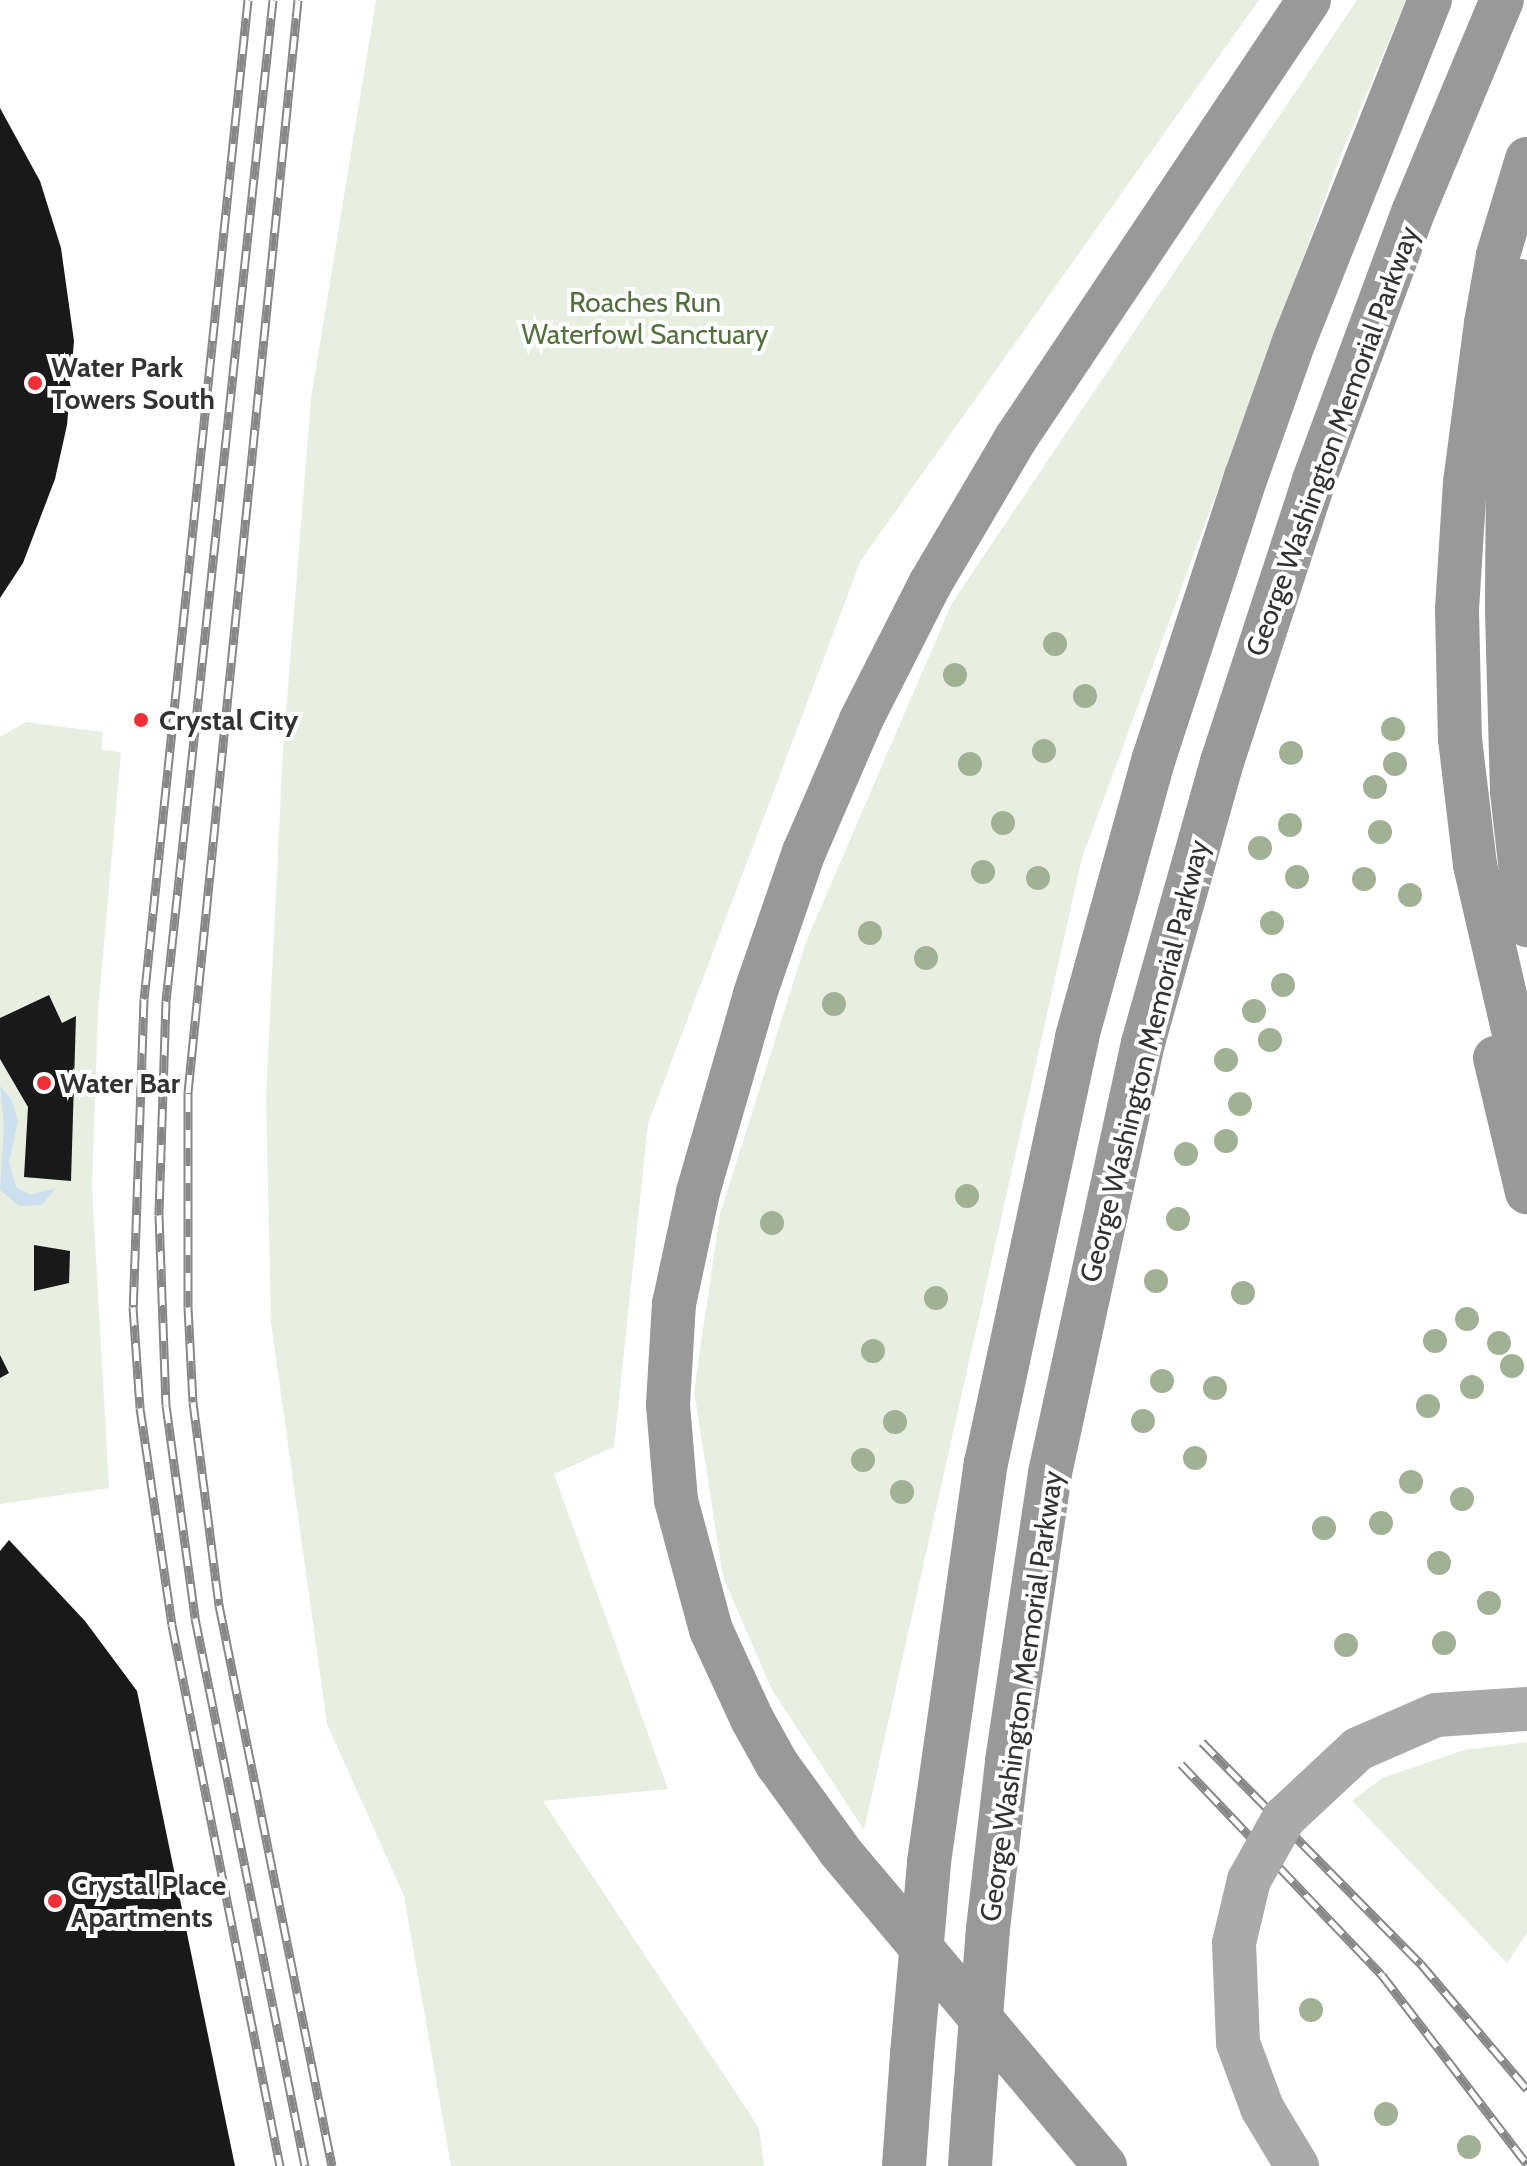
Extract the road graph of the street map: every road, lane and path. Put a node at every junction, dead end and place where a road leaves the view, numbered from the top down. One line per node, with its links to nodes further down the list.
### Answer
1 (1309, 0): 12 (highway)
2 (1430, 0): 10 (highway, bridge)
3 (1502, 0): 11 (highway, George Washington Memorial Parkway, bridge)
4 (1527, 159): 6 (highway)
5 (1527, 216): 6 (highway)
6 (1507, 928): 7 (highway); 8 (highway)
7 (1527, 1091)
8 (1527, 1192)
9 (1527, 1709): 13 (main road, bridge)
10 (904, 2166)
11 (970, 2166)
12 (1105, 2166)
13 (1297, 2166)

